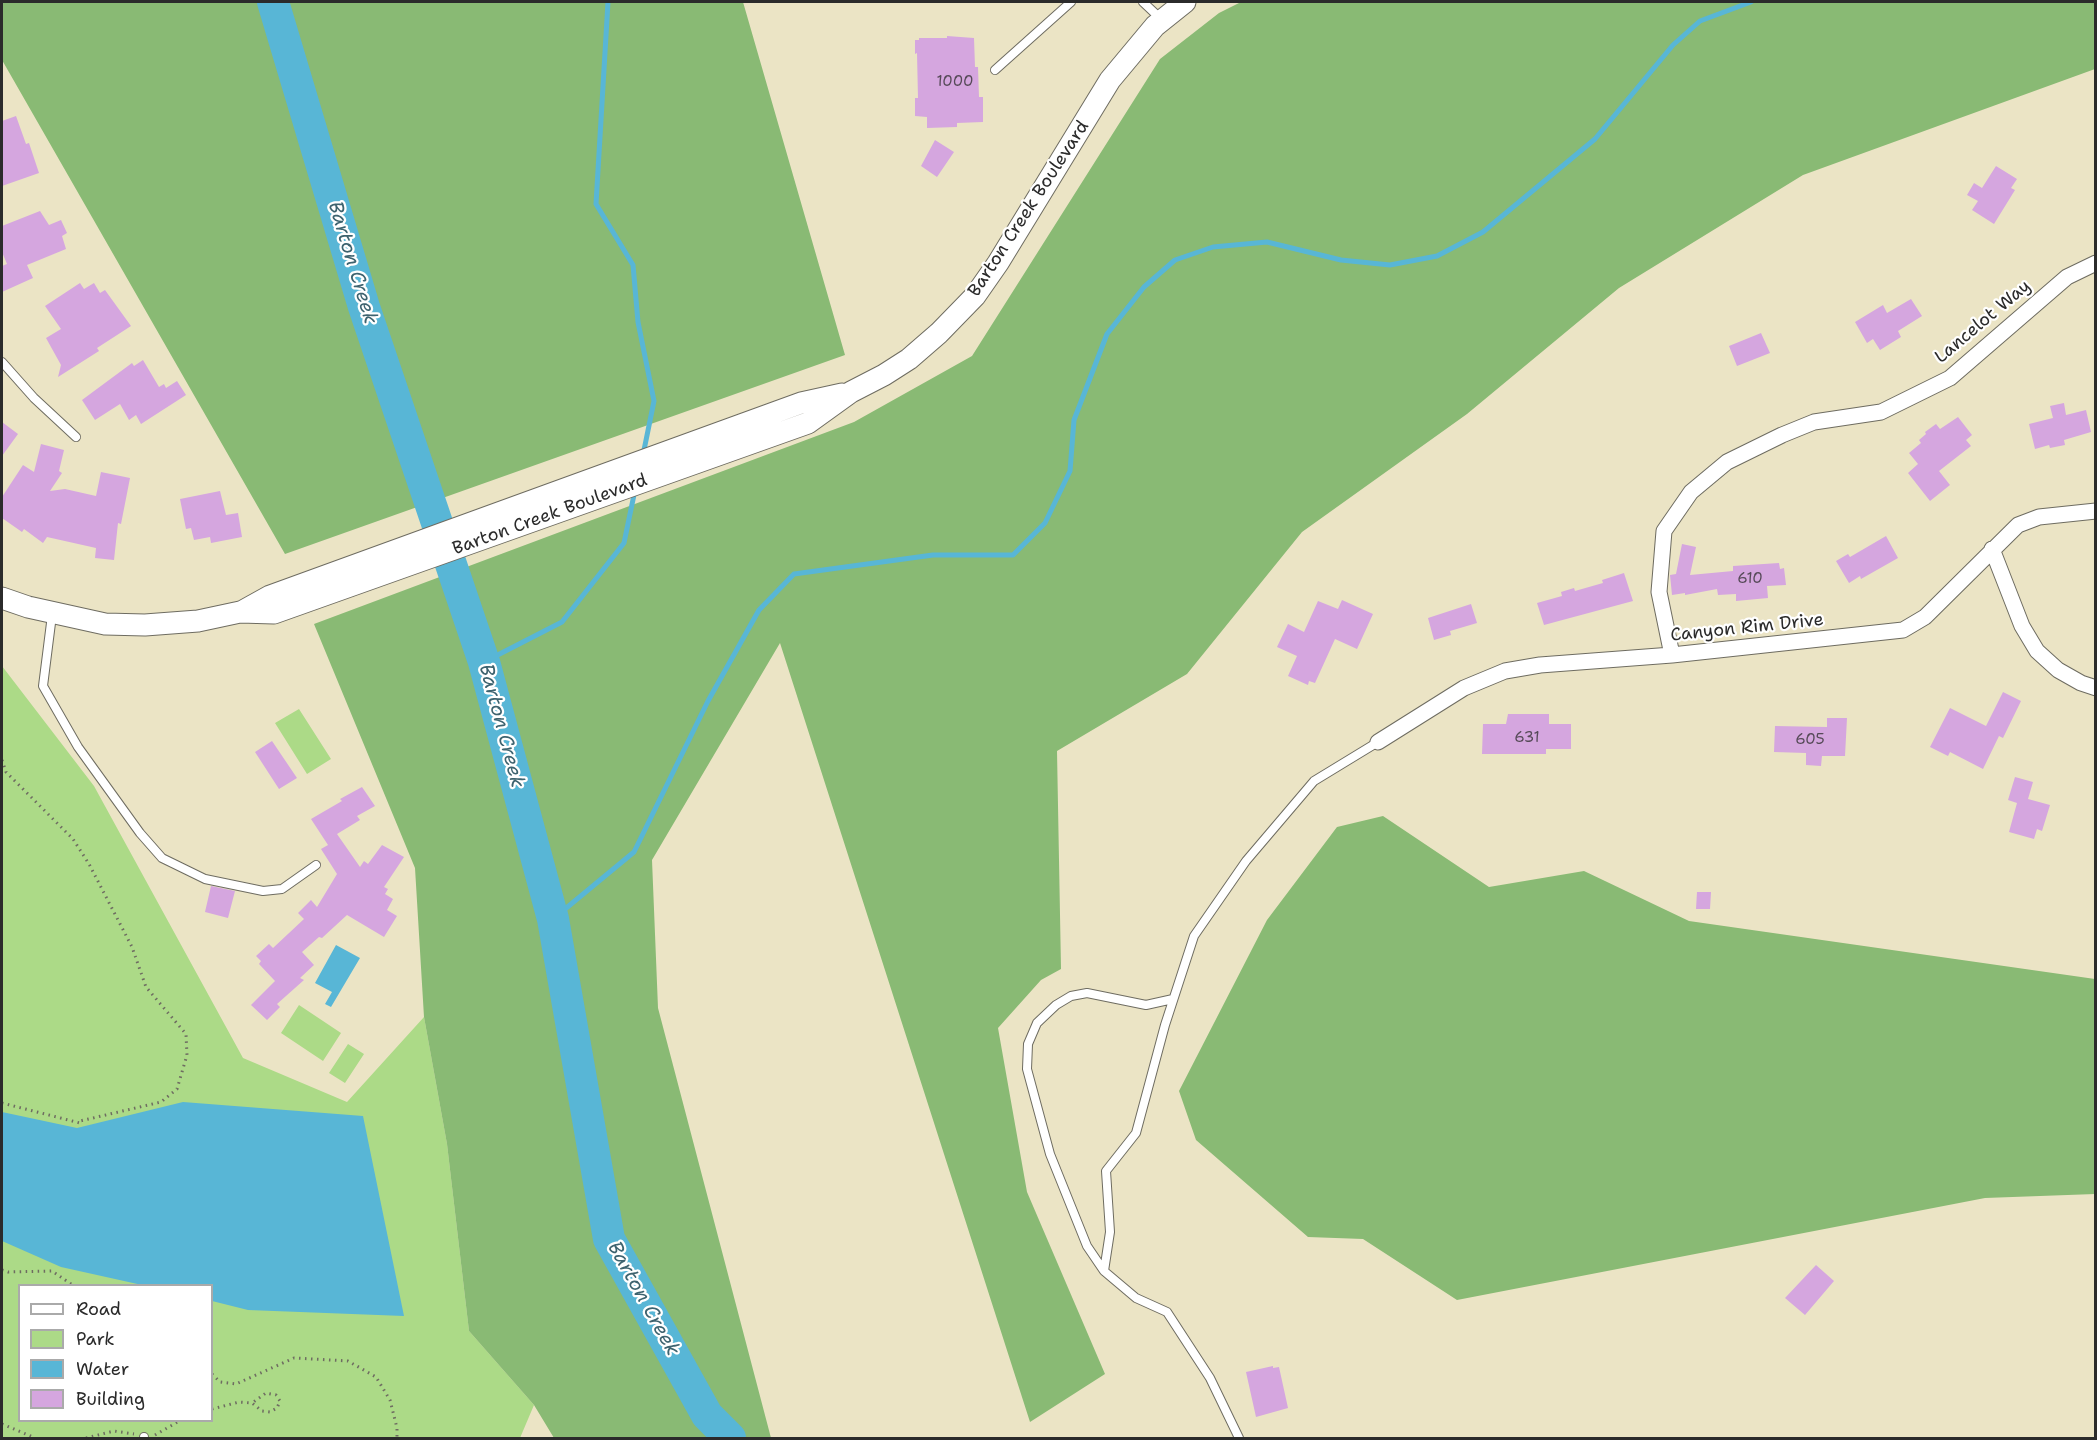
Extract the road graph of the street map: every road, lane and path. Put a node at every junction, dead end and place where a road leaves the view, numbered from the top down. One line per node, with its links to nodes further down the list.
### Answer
1 (1071, 2): 5 (lane)
2 (1143, 2): 4 (lane)
3 (1185, 2): 4 (street, Barton Creek Boulevard)
4 (1162, 20): 8 (street, Barton Creek Boulevard)
5 (995, 70)
6 (2096, 263): 15 (street, Lancelot Way)
7 (2, 362): 9 (lane)
8 (851, 392): 13 (street, Barton Creek Boulevard); 13 (street, Barton Creek Boulevard)
9 (76, 437)
10 (2096, 511): 11 (street, Canyon Rim Drive)
11 (1992, 549): 15 (street, Canyon Rim Drive); 16 (street)
12 (2, 598): 14 (street, Barton Creek Boulevard)
13 (272, 605): 14 (street, Barton Creek Boulevard)
14 (52, 613): 19 (lane)
15 (1672, 655): 17 (street, Canyon Rim Drive)
16 (2096, 688)
17 (1378, 742): 20 (lane)
18 (2, 760): 21 (path)
19 (316, 865)
20 (1173, 999): 23 (lane); 23 (lane)
21 (2, 1103)
22 (2, 1270): 24 (path)
23 (1104, 1271): 32 (lane)
24 (71, 1284)
25 (213, 1375): 31 (path)
26 (252, 1403): 26 (path); 27 (path)
27 (213, 1409)
28 (2, 1424): 29 (path)
29 (32, 1438): 30 (path)
30 (40, 1438)
31 (397, 1438)
32 (1239, 1438)

